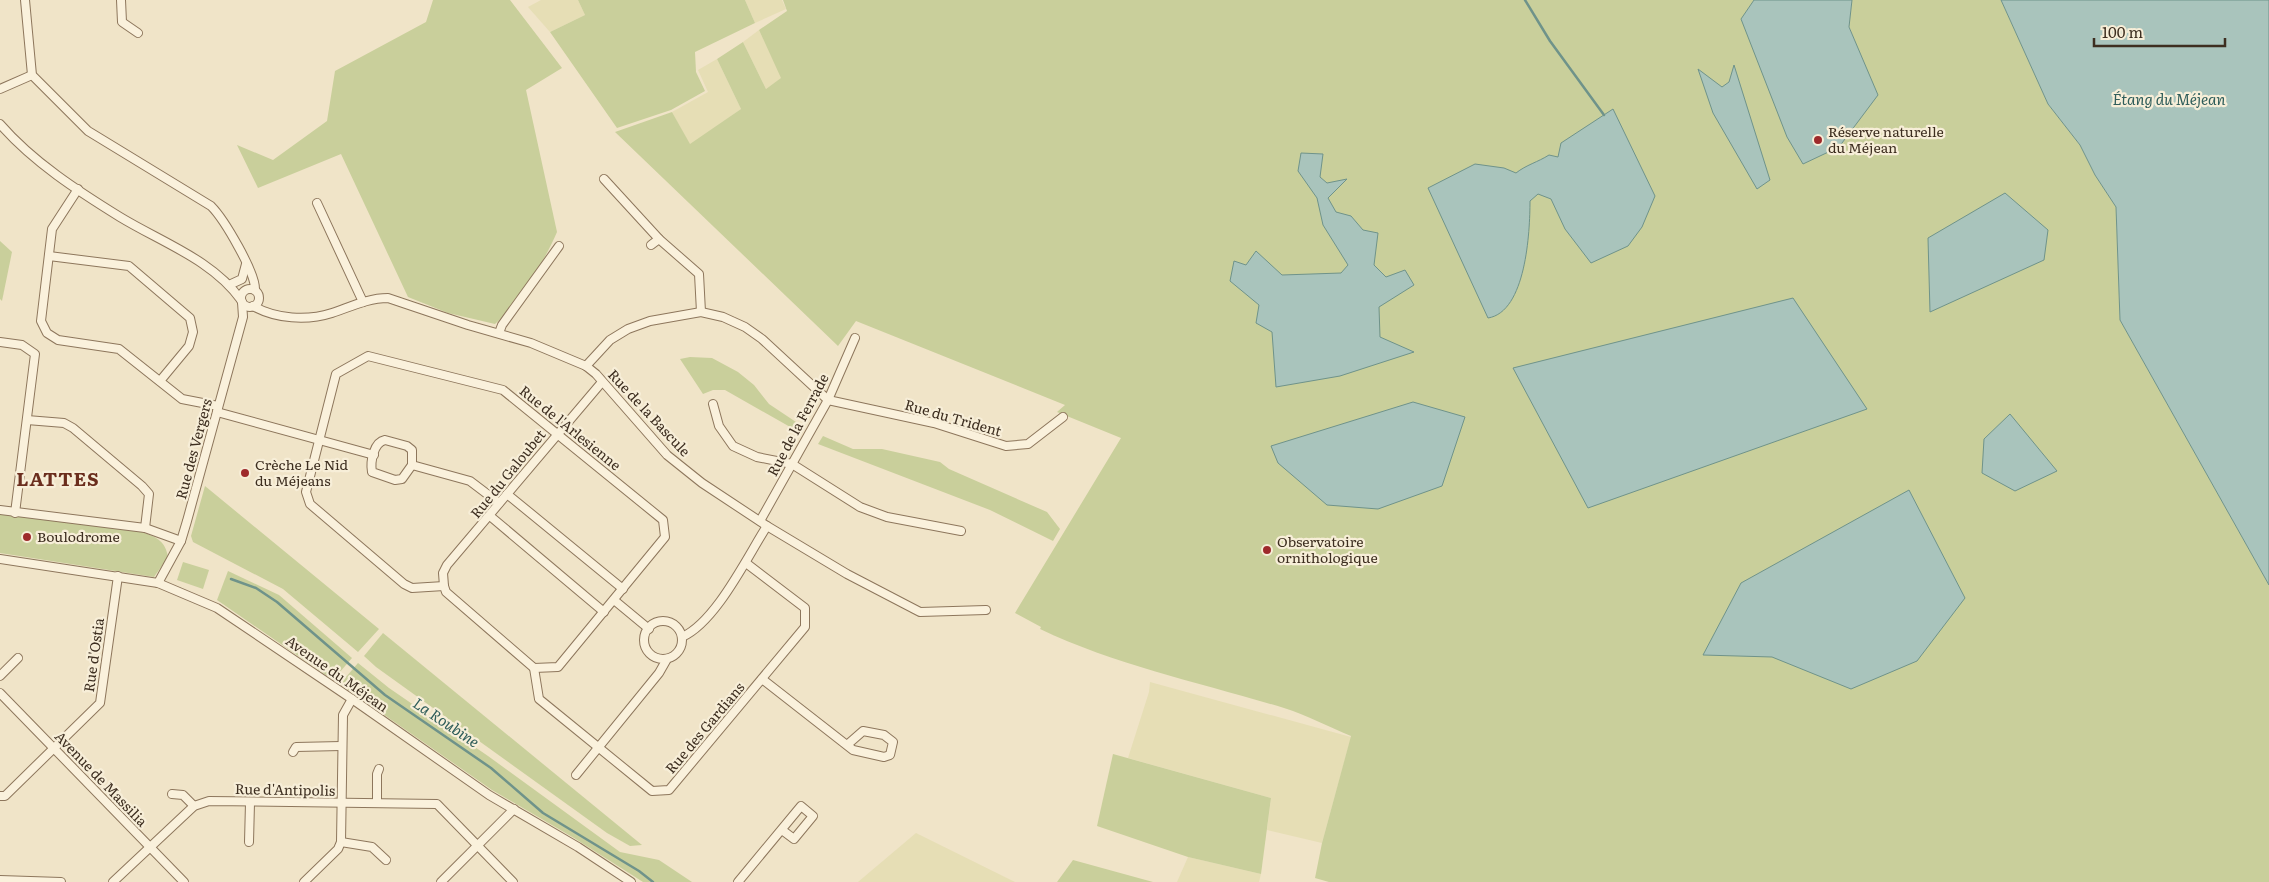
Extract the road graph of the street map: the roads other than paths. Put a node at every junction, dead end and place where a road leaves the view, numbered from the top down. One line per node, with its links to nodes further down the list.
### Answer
1 (25, 0): 4 (street)
2 (121, 0): 3 (street)
3 (138, 33)
4 (32, 75): 5 (street); 14 (street)
5 (0, 89)
6 (0, 124): 8 (street)
7 (604, 179): 10 (street)
8 (78, 189): 13 (street); 15 (street)
9 (316, 203): 20 (street)
10 (658, 239): 11 (street); 22 (street)
11 (651, 245)
12 (558, 246): 25 (street)
13 (49, 256): 29 (street); 29 (street)
14 (246, 264): 15 (street); 16 (street); 17 (street)
15 (231, 287): 16 (street); 19 (street)
16 (245, 290): 17 (street); 19 (street)
17 (255, 290): 18 (street)
18 (259, 300): 21 (street); 23 (street)
19 (241, 301): 21 (street); 24 (street, Rue des Vergers)
20 (363, 302): 23 (street, Rue de la Bascule); 25 (street, Rue de la Bascule)
21 (252, 307): 23 (street, Rue de la Bascule); 24 (street, Rue des Vergers)
22 (701, 312): 28 (street); 31 (street)
23 (271, 314)
24 (243, 317): 33 (street, Rue des Vergers)
25 (499, 333): 28 (street, Rue de la Bascule)
26 (855, 338): 31 (street, Rue de la Ferrade)
27 (0, 342): 35 (street)
28 (586, 366): 30 (street, Rue de la Bascule)
29 (160, 382): 33 (street)
30 (602, 382): 36 (street, Rue du Galoubet); 46 (street, Rue de la Bascule)
31 (828, 400): 34 (street, Rue du Trident); 39 (street, Rue de la Ferrade)
32 (713, 404): 39 (street)
33 (218, 409): 37 (street); 50 (street, Rue des Vergers)
34 (1063, 417)
35 (28, 420): 44 (street); 48 (street)
36 (558, 433): 37 (street, Rue de l'Arlesienne); 41 (street, Rue du Galoubet); 56 (street, Rue de l'Arlesienne)
37 (321, 440): 38 (street); 55 (street, Rue de l'Arlesienne)
38 (374, 455): 40 (street); 40 (street)
39 (792, 464): 46 (street, Rue de la Ferrade); 49 (street)
40 (412, 465): 42 (street)
41 (508, 494): 42 (street, Rue du Galoubet); 56 (street)
42 (499, 503): 45 (street, Rue du Galoubet)
43 (0, 510): 44 (street)
44 (15, 512): 48 (street)
45 (490, 516): 55 (street, Rue du Galoubet); 59 (street)
46 (760, 521): 47 (street, Rue de la Bascule)
47 (767, 526): 52 (street); 58 (street, Rue de la Bascule)
48 (145, 528): 50 (street)
49 (961, 531)
50 (181, 541): 54 (street, Rue des Vergers)
51 (0, 559): 53 (street, Avenue du Méjean)
52 (746, 563): 61 (street); 66 (street, Rue des Gardians)
53 (118, 576): 54 (street, Avenue du Méjean); 72 (street, Rue d'Ostia)
54 (158, 583): 68 (street, Avenue du Méjean)
55 (444, 586): 64 (street)
56 (622, 589): 57 (street, Rue de l'Arlesienne)
57 (614, 600): 59 (street, Rue de l'Arlesienne); 60 (street)
58 (986, 610)
59 (604, 612): 64 (street, Rue de l'Arlesienne)
60 (648, 628): 61 (street); 63 (street)
61 (682, 637): 63 (street)
62 (18, 658): 65 (street)
63 (667, 659): 71 (street)
64 (534, 668): 71 (street, Rue des Gardians)
65 (0, 676)
66 (762, 679): 69 (street); 71 (street, Rue des Gardians)
67 (0, 693): 72 (street, Avenue de Massilia)
68 (352, 699): 70 (street); 82 (street, Avenue du Méjean)
69 (847, 745): 69 (street)
70 (341, 746): 73 (street); 80 (street)
71 (598, 747): 75 (street)
72 (54, 749): 77 (street, Rue d'Ostia); 87 (street, Avenue de Massilia)
73 (293, 752)
74 (379, 769): 79 (street)
75 (576, 775)
76 (172, 794): 81 (street)
77 (0, 796)
78 (250, 803): 80 (street, Rue d'Antipolis); 81 (street, Rue d'Antipolis); 84 (street)
79 (376, 803): 80 (street, Rue d'Antipolis); 86 (street, Rue d'Antipolis)
80 (341, 804): 85 (street)
81 (194, 806): 87 (street)
82 (514, 809): 86 (street); 96 (street, Avenue du Méjean)
83 (782, 830): 97 (street)
84 (250, 842)
85 (341, 842): 88 (street); 93 (street)
86 (478, 846): 94 (street); 95 (street, Rue d'Antipolis)
87 (150, 848): 91 (street); 92 (street, Avenue de Massilia)
88 (386, 860)
89 (0, 880): 90 (street)
90 (61, 882)
91 (113, 882)
92 (184, 882)
93 (304, 882)
94 (441, 882)
95 (513, 882)
96 (631, 882)
97 (738, 882)

